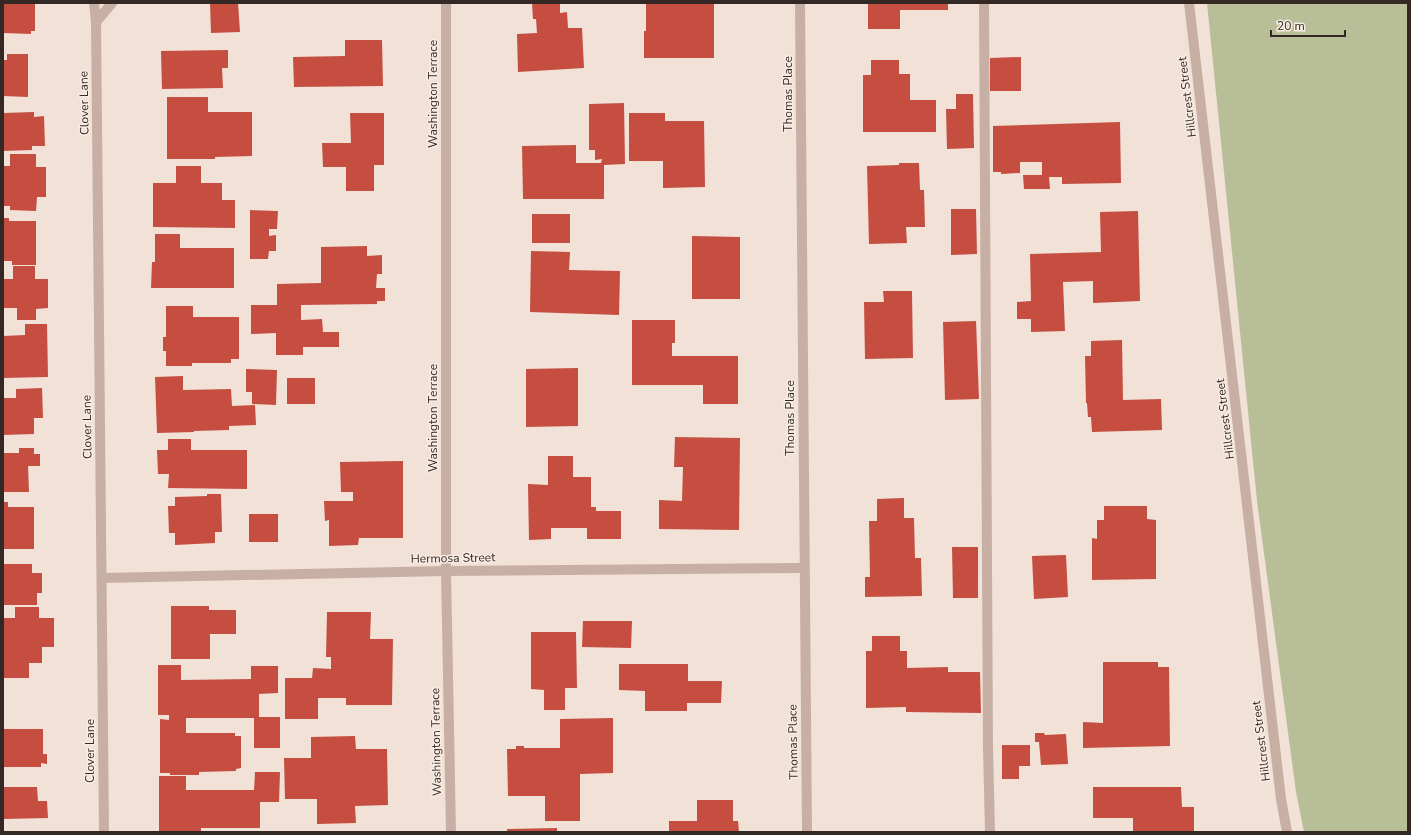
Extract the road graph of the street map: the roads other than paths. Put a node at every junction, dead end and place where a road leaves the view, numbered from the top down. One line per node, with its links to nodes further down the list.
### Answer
1 (94, 3): 7 (street, Clover Lane)
2 (112, 3): 7 (street)
3 (446, 3): 9 (street, Washington Terrace)
4 (800, 3): 8 (street, Thomas Place)
5 (984, 3): 14 (street)
6 (1189, 3): 15 (street, Hillcrest Street)
7 (96, 22): 10 (street, Clover Lane)
8 (804, 568): 9 (street, Hermosa Street); 13 (street, Thomas Place)
9 (446, 571): 10 (street, Hermosa Street); 12 (street, Washington Terrace)
10 (102, 578): 11 (street, Clover Lane)
11 (104, 832)
12 (451, 832)
13 (807, 832)
14 (990, 832)
15 (1287, 832)

